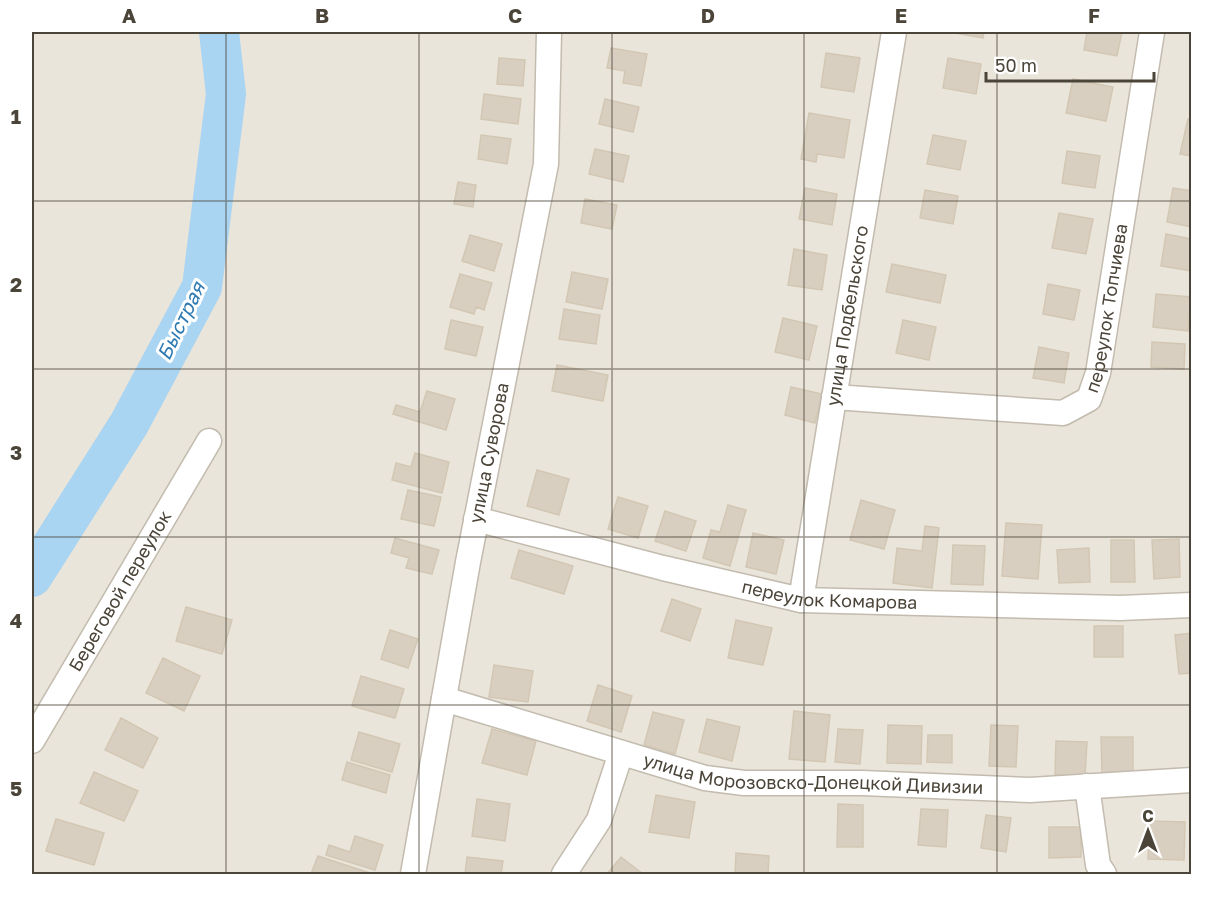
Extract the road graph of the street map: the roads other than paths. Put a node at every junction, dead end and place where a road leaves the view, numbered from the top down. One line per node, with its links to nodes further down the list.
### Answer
1 (549, 32): 6 (street, улица Суворова)
2 (894, 32): 4 (street, улица Подбельского)
3 (1152, 32): 4 (street, переулок Топчиева)
4 (834, 398): 7 (street, улица Подбельского)
5 (209, 441): 10 (street, Береговой переулок)
6 (476, 519): 7 (street, переулок Комарова); 9 (street, улица Суворова)
7 (801, 600): 8 (street, переулок Комарова)
8 (1191, 605)
9 (444, 699): 11 (street, улица Морозовско-Донецкой Дивизии); 14 (street, улица Суворова)
10 (32, 741)
11 (621, 753): 13 (street, улица Морозовско-Донецкой Дивизии); 15 (street)
12 (1191, 780): 13 (street, улица Морозовско-Донецкой Дивизии)
13 (1087, 786): 16 (street)
14 (413, 874)
15 (564, 874)
16 (1104, 874)

